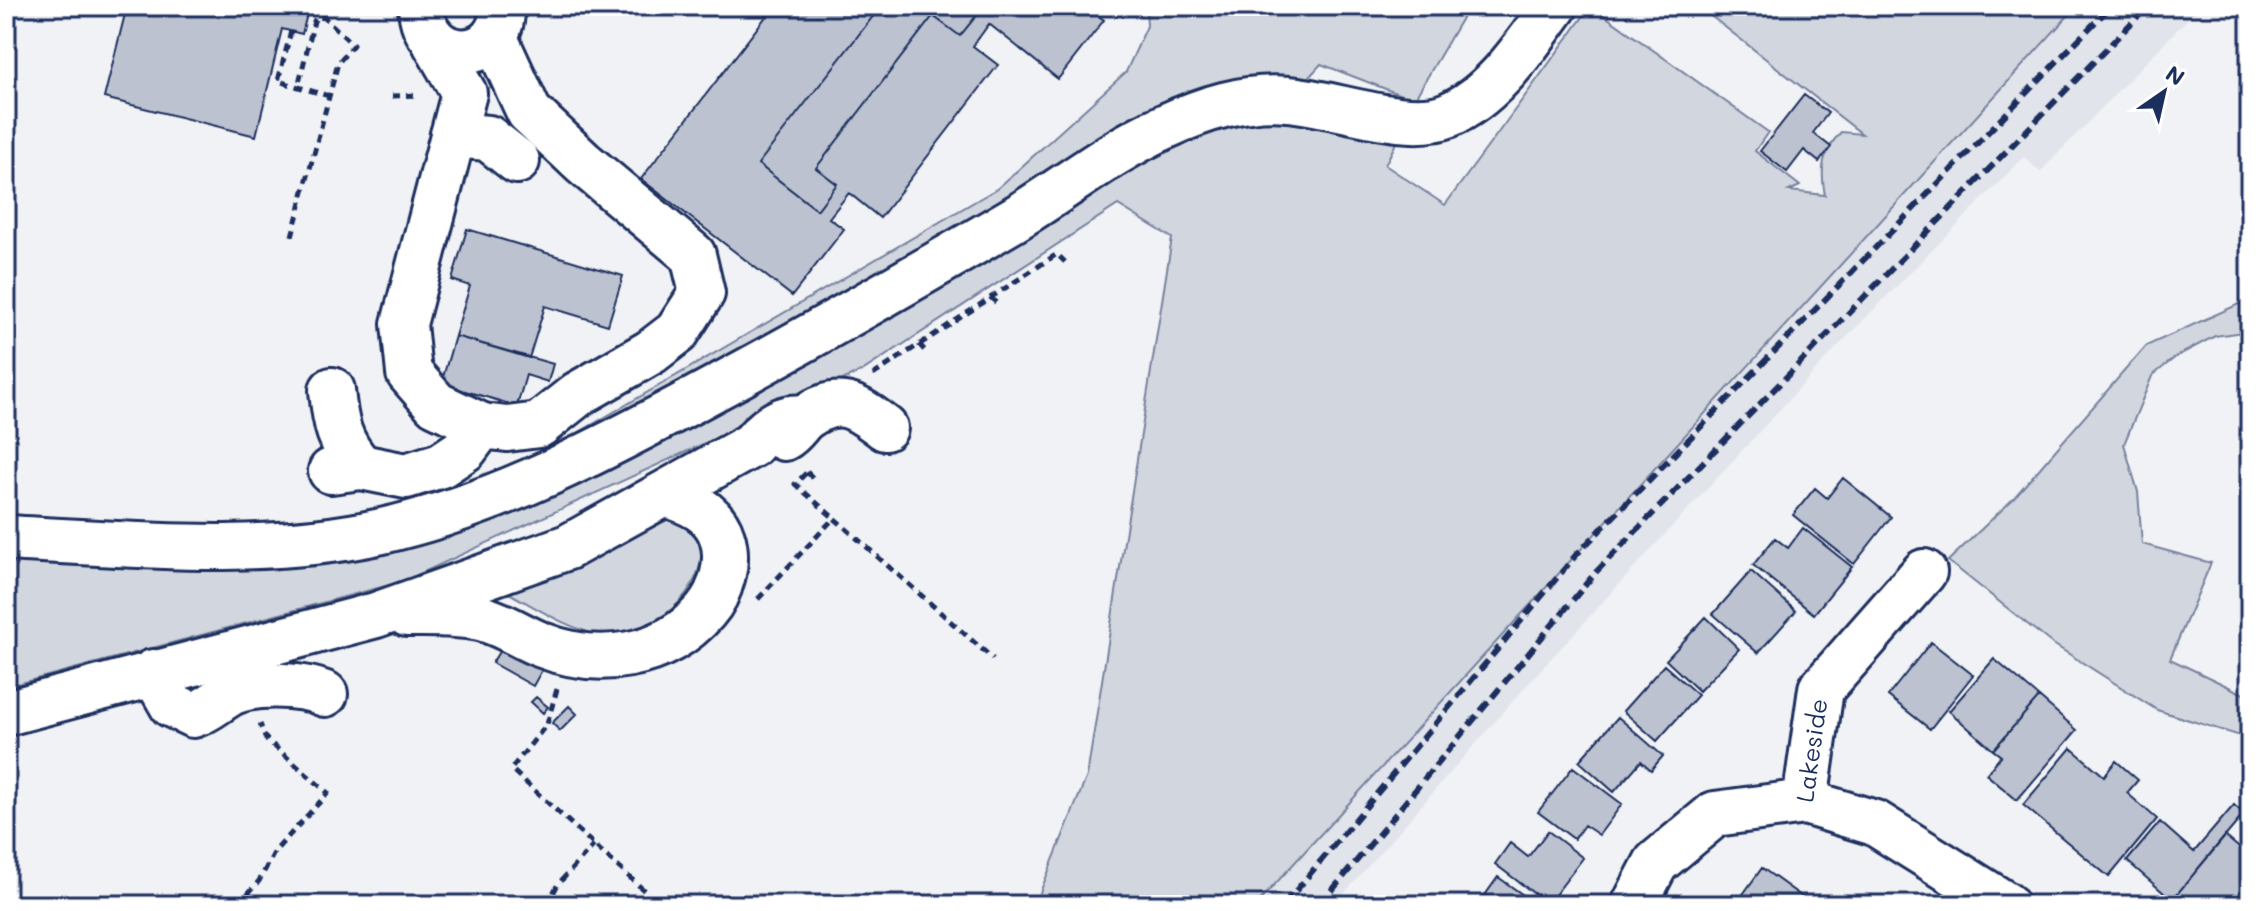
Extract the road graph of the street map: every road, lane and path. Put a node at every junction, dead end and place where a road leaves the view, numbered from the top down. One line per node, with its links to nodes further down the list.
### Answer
1 (14, 6): 6 (path)
2 (1555, 6): 25 (street)
3 (421, 21): 4 (street); 9 (street)
4 (498, 21): 10 (street)
5 (291, 31): 7 (path)
6 (6, 36)
7 (298, 87): 8 (path); 8 (path)
8 (329, 96): 11 (path)
9 (453, 135): 10 (street); 19 (street)
10 (538, 150): 19 (street)
11 (292, 236)
12 (1065, 262): 13 (path)
13 (990, 297): 14 (path); 15 (path)
14 (999, 305)
15 (919, 344): 16 (path); 18 (path)
16 (926, 352)
17 (332, 390): 19 (street)
18 (870, 417): 23 (street)
19 (482, 426)
20 (817, 462): 21 (path)
21 (807, 472): 22 (path); 24 (path)
22 (815, 480)
23 (666, 494): 27 (street); 28 (street)
24 (834, 518): 27 (path); 30 (path)
25 (6, 538)
26 (1924, 572): 34 (street, Lakeside)
27 (711, 604): 29 (street)
28 (376, 615): 29 (street); 31 (street)
29 (566, 654): 35 (path)
30 (993, 659)
31 (153, 672): 32 (street); 33 (street)
32 (268, 699): 36 (path)
33 (6, 713)
34 (1805, 802): 39 (street, Lakeside); 40 (street)
35 (594, 845): 37 (path); 38 (path)
36 (238, 905)
37 (547, 905)
38 (660, 905)
39 (1634, 905)
40 (2006, 905)

